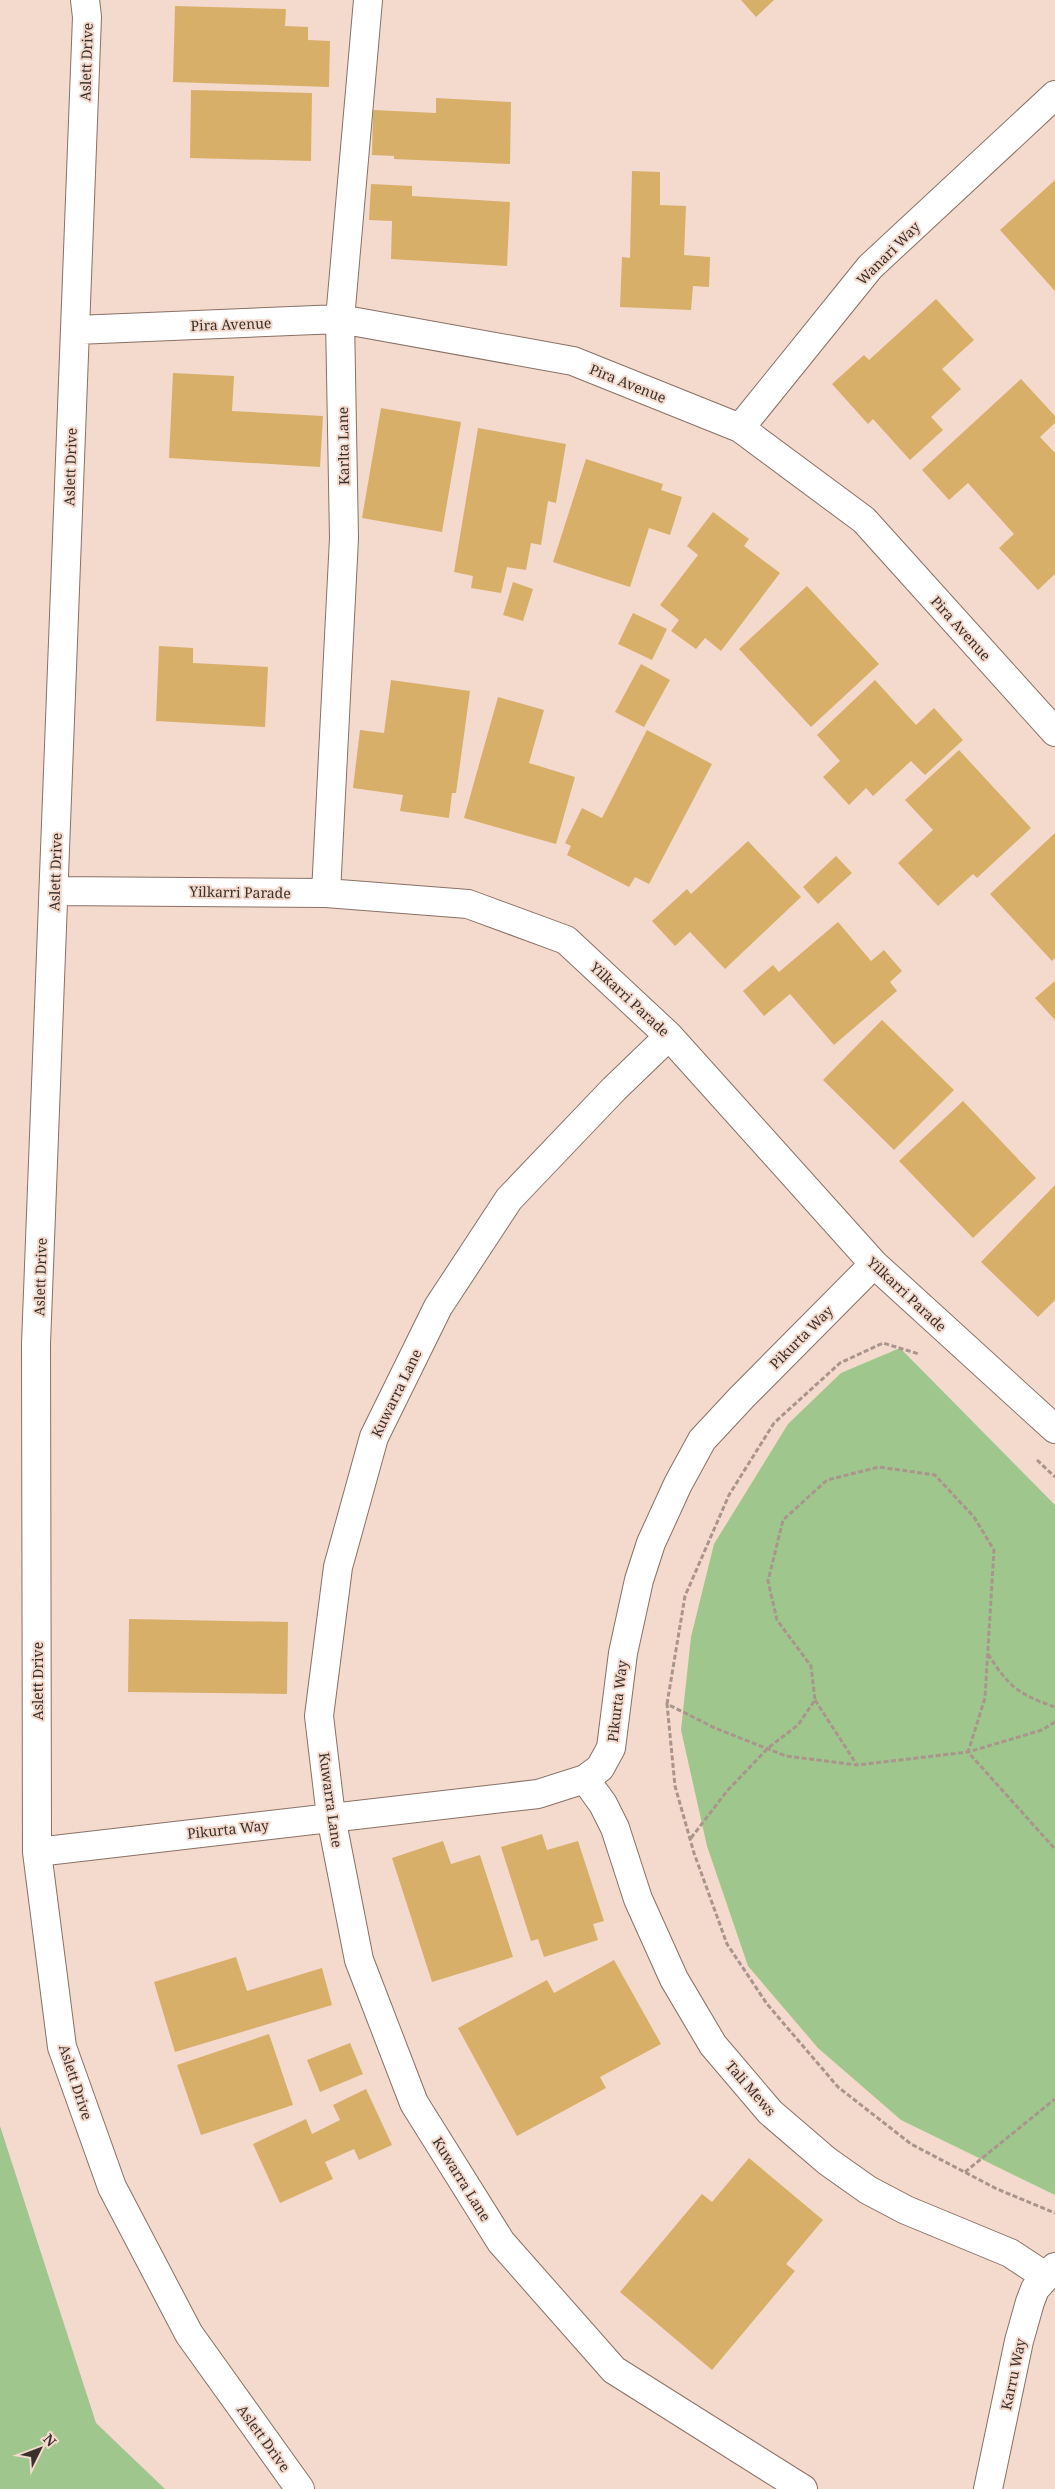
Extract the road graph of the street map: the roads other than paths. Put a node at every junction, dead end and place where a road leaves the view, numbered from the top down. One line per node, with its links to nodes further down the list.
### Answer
1 (85, 0): 5 (street, Aslett Drive)
2 (368, 0): 4 (street, Karlta Lane)
3 (1055, 95): 6 (street, Wanari Way)
4 (340, 319): 5 (street, Pira Avenue); 6 (street, Pira Avenue); 9 (street, Karlta Lane)
5 (76, 330): 8 (street, Aslett Drive)
6 (740, 428): 7 (street, Pira Avenue)
7 (1055, 732)
8 (54, 891): 9 (street, Yilkarri Parade); 15 (street, Aslett Drive)
9 (326, 893): 10 (street, Yilkarri Parade)
10 (669, 1036): 11 (street, Yilkarri Parade); 14 (street, Kuwarra Lane)
11 (874, 1264): 12 (street, Yilkarri Parade); 13 (street, Pikurta Way)
12 (1055, 1429)
13 (585, 1779): 14 (street, Pikurta Way); 16 (street, Tali Mews)
14 (331, 1817): 15 (street, Pikurta Way); 18 (street, Kuwarra Lane)
15 (37, 1852): 17 (street, Aslett Drive)
16 (1050, 2271): 19 (street, Karru Way)
17 (300, 2489)
18 (803, 2489)
19 (988, 2489)

